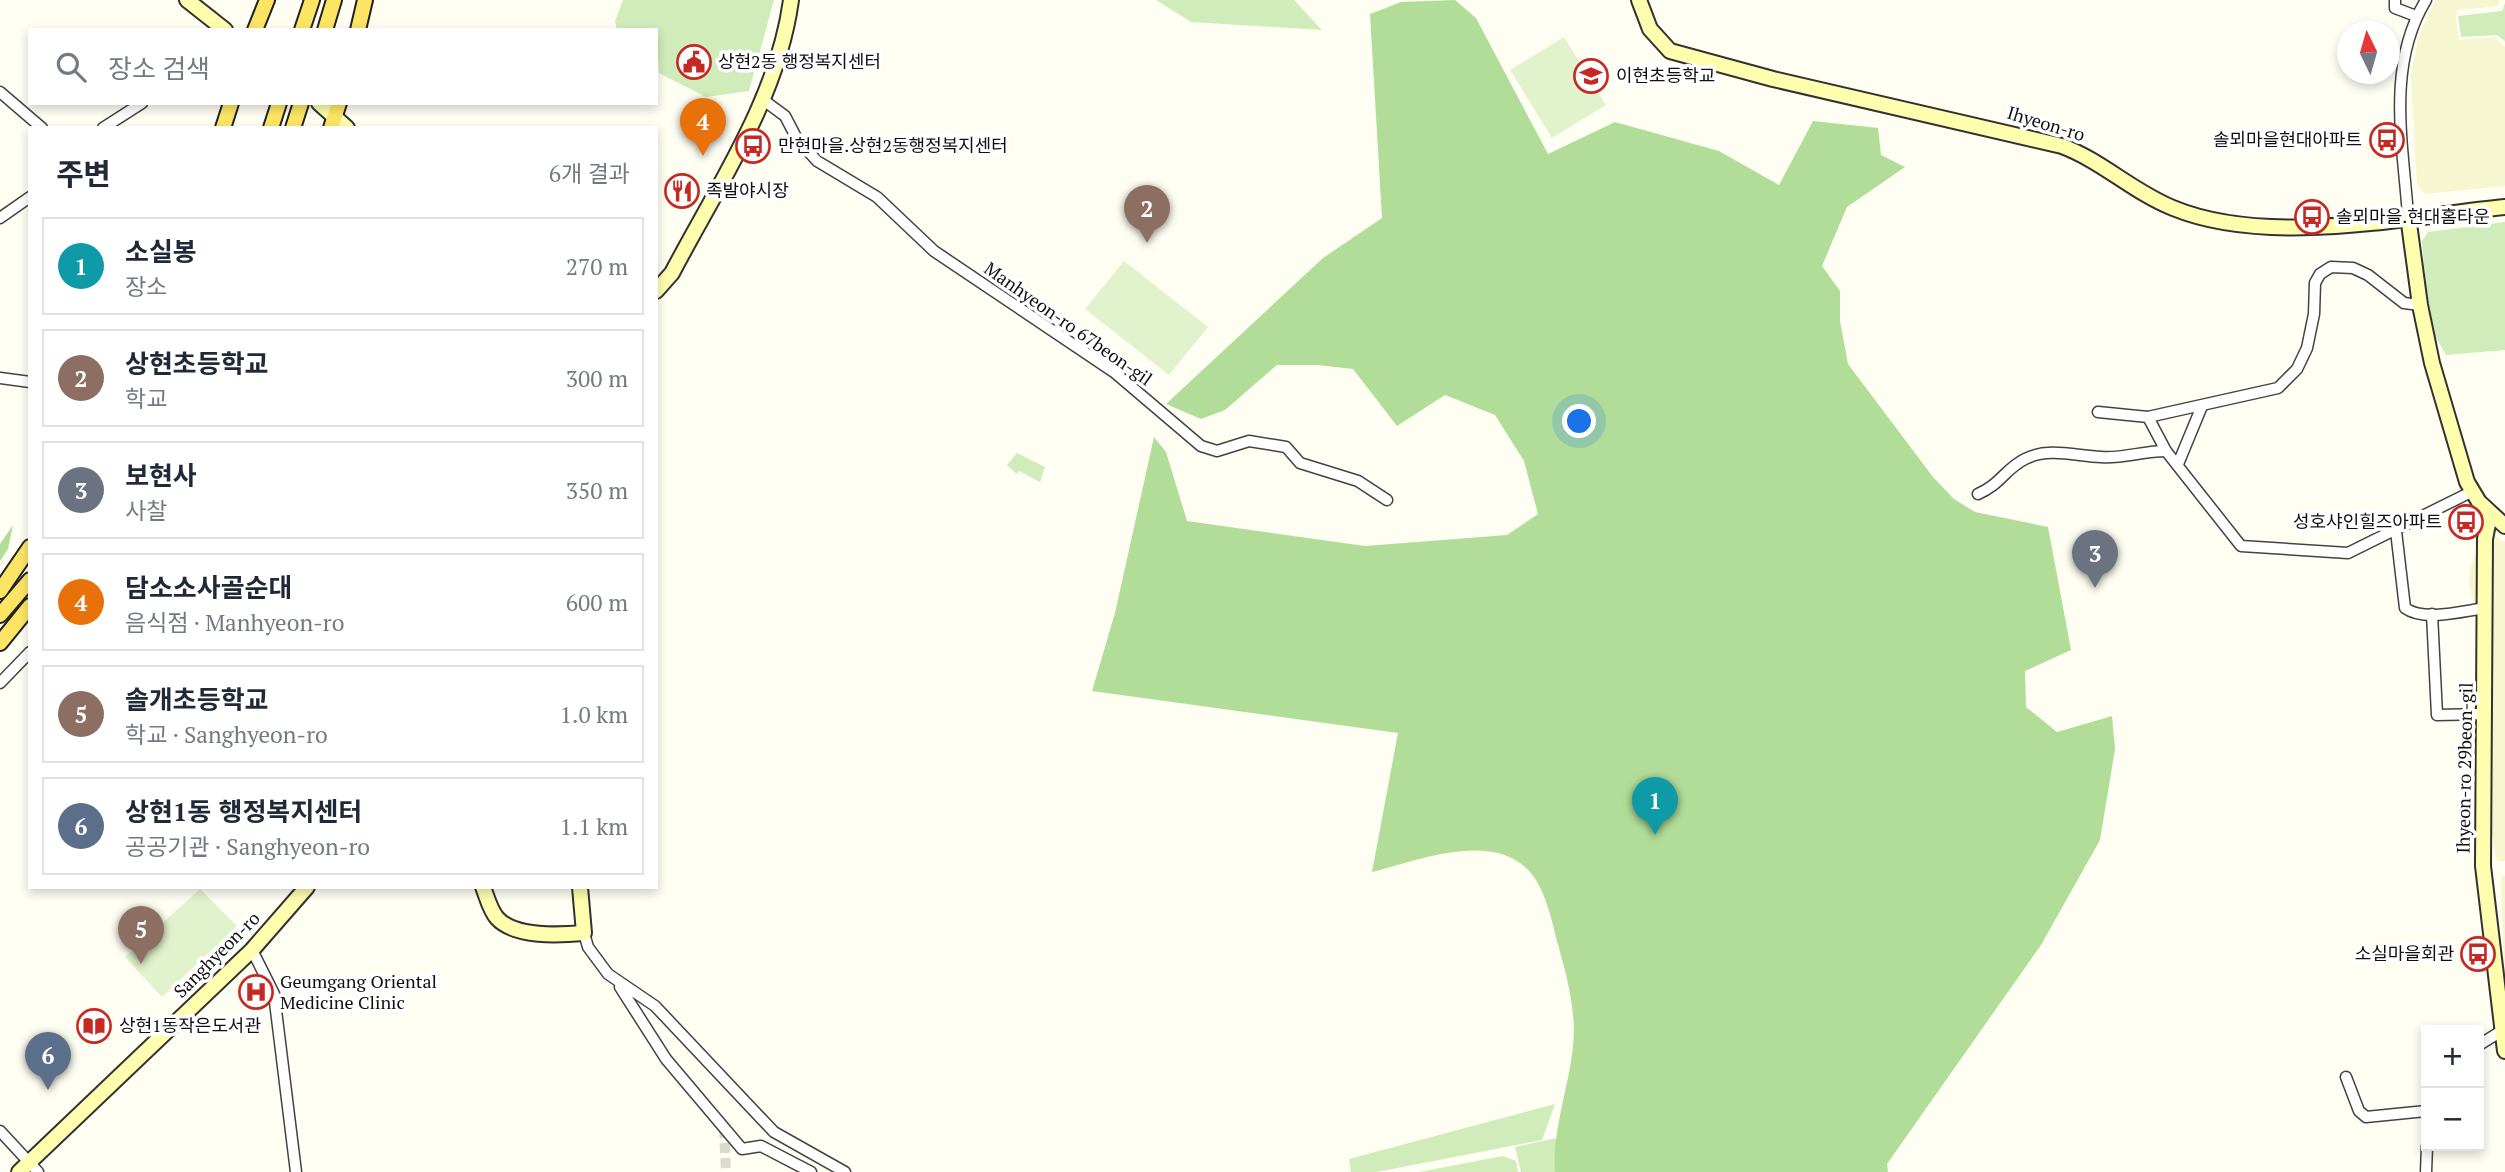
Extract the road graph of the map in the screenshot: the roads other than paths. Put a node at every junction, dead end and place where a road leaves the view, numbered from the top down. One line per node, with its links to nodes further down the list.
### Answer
1 (187, 0): 11 (street)
2 (267, 0): 12 (main road)
3 (312, 0): 13 (main road)
4 (334, 0): 14 (main road)
5 (365, 0): 15 (main road)
6 (791, 0): 17 (street)
7 (1639, 0): 32 (street, Ihyeon-ro)
8 (2395, 0): 10 (street)
9 (2426, 0): 10 (street)
10 (2416, 16): 32 (street)
11 (222, 28)
12 (256, 28)
13 (304, 28)
14 (326, 28)
15 (358, 28)
16 (0, 92): 25 (street)
17 (762, 99): 35 (street); 47 (street, Manhyeon-ro 67beon-gil)
18 (139, 105): 26 (street)
19 (230, 105): 27 (main road)
20 (300, 105): 29 (main road)
21 (320, 105): 24 (street)
22 (338, 105): 24 (main road)
23 (277, 108): 28 (main road)
24 (333, 123)
25 (40, 126)
26 (106, 126)
27 (224, 126)
28 (272, 126)
29 (294, 126)
30 (28, 198): 33 (street)
31 (2505, 206): 32 (street, Ihyeon-ro)
32 (2408, 216): 37 (street)
33 (0, 218)
34 (658, 269): 35 (street)
35 (672, 273): 36 (street)
36 (658, 289)
37 (2420, 304): 40 (street); 45 (street)
38 (0, 378): 39 (street)
39 (28, 382)
40 (2202, 406): 42 (street); 44 (street)
41 (2098, 412): 42 (street)
42 (2148, 416): 43 (street)
43 (2166, 452): 44 (street); 46 (street)
44 (2178, 464): 50 (street)
45 (2471, 492): 48 (street); 50 (street)
46 (1978, 494)
47 (1387, 500)
48 (2490, 514): 49 (street); 54 (street, Ihyeon-ro 29beon-gil)
49 (2505, 526)
50 (2396, 531): 56 (street)
51 (28, 550): 53 (main road)
52 (28, 582): 57 (main road)
53 (0, 591)
54 (2486, 608): 56 (street); 61 (street, Ihyeon-ro 29beon-gil)
55 (28, 609): 58 (main road)
56 (2432, 614): 61 (street)
57 (0, 615)
58 (0, 643)
59 (28, 654): 60 (street)
60 (0, 683)
61 (2484, 714): 68 (street, Ihyeon-ro 29beon-gil)
62 (305, 889): 66 (street, Sanghyeon-ro)
63 (484, 889): 65 (street)
64 (580, 889): 65 (street)
65 (584, 933): 67 (street)
66 (252, 950): 75 (street, Sanghyeon-ro); 76 (street)
67 (618, 983): 77 (street); 78 (street)
68 (2502, 1030): 69 (street); 70 (street, Ihyeon-ro 29beon-gil)
69 (2484, 1042)
70 (2505, 1051)
71 (2346, 1077): 72 (street)
72 (2421, 1112)
73 (0, 1131): 75 (street, Sanghyeon-ro)
74 (2427, 1151): 79 (street)
75 (29, 1169)
76 (296, 1172)
77 (811, 1172)
78 (845, 1172)
79 (2426, 1172)

